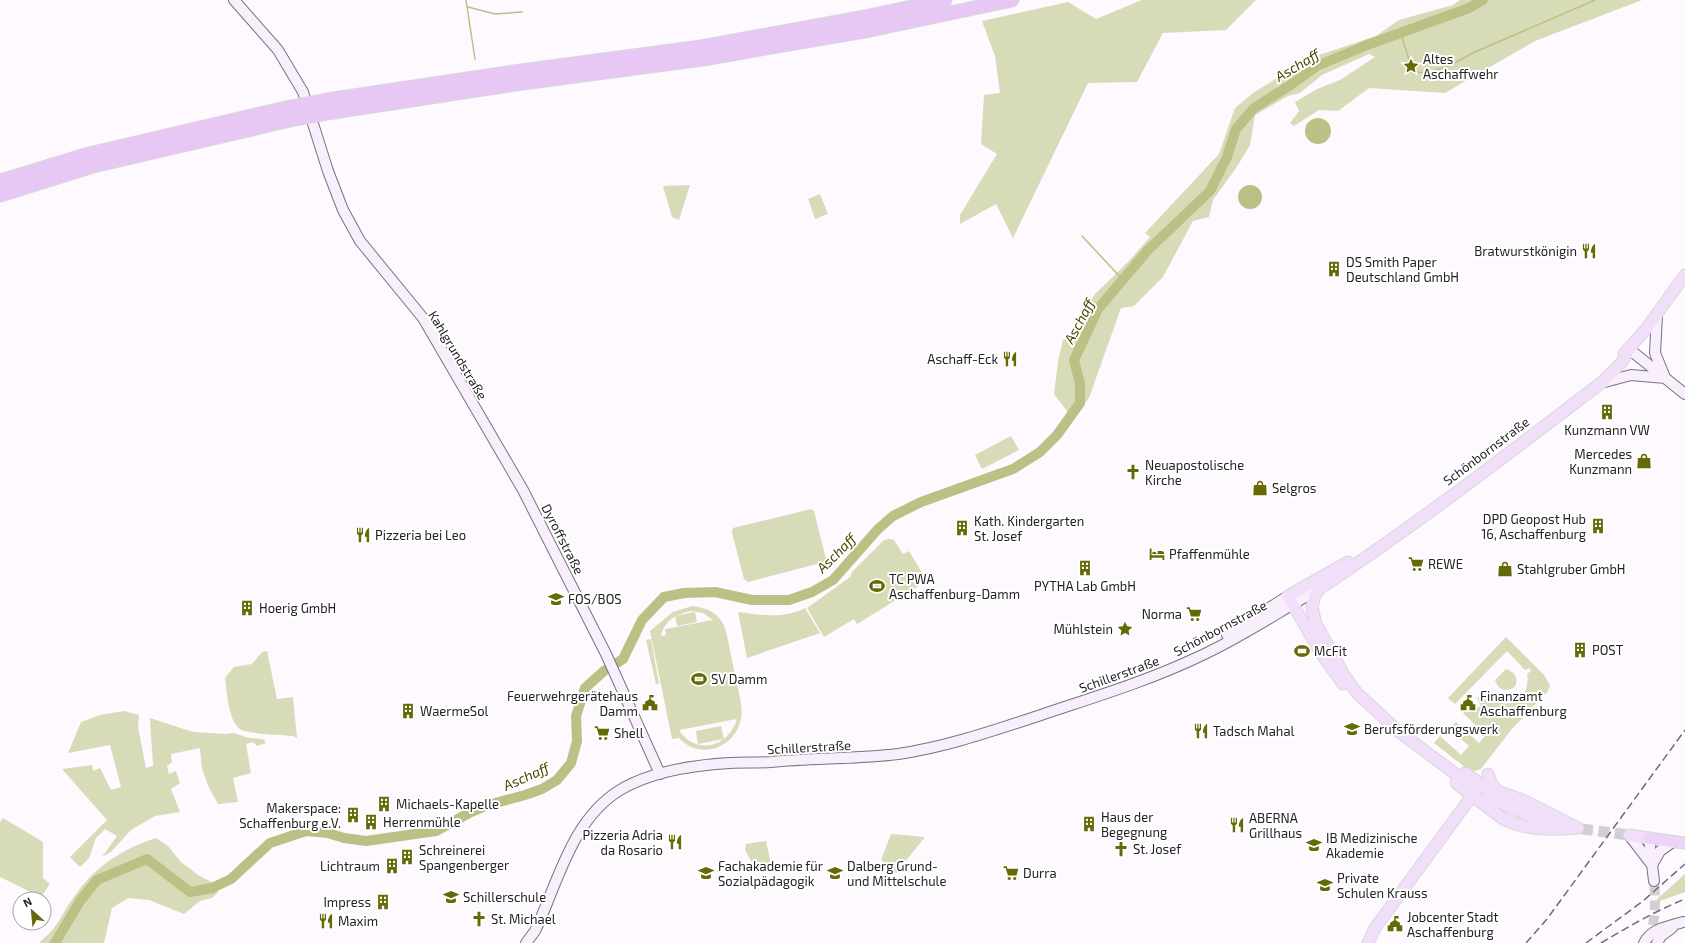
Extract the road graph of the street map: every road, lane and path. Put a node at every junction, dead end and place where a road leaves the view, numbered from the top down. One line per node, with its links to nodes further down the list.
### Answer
1 (234, 0): 14 (main road, Kahlgrundstraße)
2 (1012, 0): 4 (highway, bridge)
3 (940, 1): 4 (highway, bridge)
4 (288, 114): 5 (highway); 6 (highway)
5 (0, 181)
6 (1, 195)
7 (1685, 275): 8 (main road, Schönbornstraße)
8 (1657, 315): 9 (main road, Schönbornstraße); 10 (main road)
9 (1629, 349): 10 (main road); 11 (main road, Schönbornstraße); 13 (main road, Schönbornstraße)
10 (1665, 378): 11 (main road); 12 (main road)
11 (1601, 383): 13 (main road, Schönbornstraße)
12 (1685, 394)
13 (1556, 416): 15 (main road, Schönbornstraße)
14 (523, 490): 21 (main road, Dyroffstraße)
15 (1394, 538): 16 (main road, Schönbornstraße); 17 (main road, Schönbornstraße)
16 (1319, 589): 17 (main road, Schönbornstraße); 18 (main road)
17 (1294, 598): 18 (main road); 19 (main road, Schönbornstraße); 20 (main road)
18 (1316, 624): 20 (main road)
19 (1173, 669): 21 (main road, Schillerstraße)
20 (1380, 716): 23 (main road); 24 (main road); 24 (main road)
21 (660, 774): 35 (main road, Schillerstraße)
22 (1488, 774): 25 (main road)
23 (1480, 784): 24 (main road); 25 (main road)
24 (1471, 790): 26 (main road); 27 (main road)
25 (1498, 792): 26 (main road)
26 (1487, 801): 27 (main road)
27 (1465, 806): 36 (main road)
28 (1629, 835): 29 (main road); 31 (main road)
29 (1649, 838): 30 (highway); 31 (main road)
30 (1680, 842): 31 (main road)
31 (1652, 865): 32 (main road)
32 (1654, 880)
33 (1684, 922): 34 (main road)
34 (1651, 941)
35 (526, 943)
36 (1368, 943)

